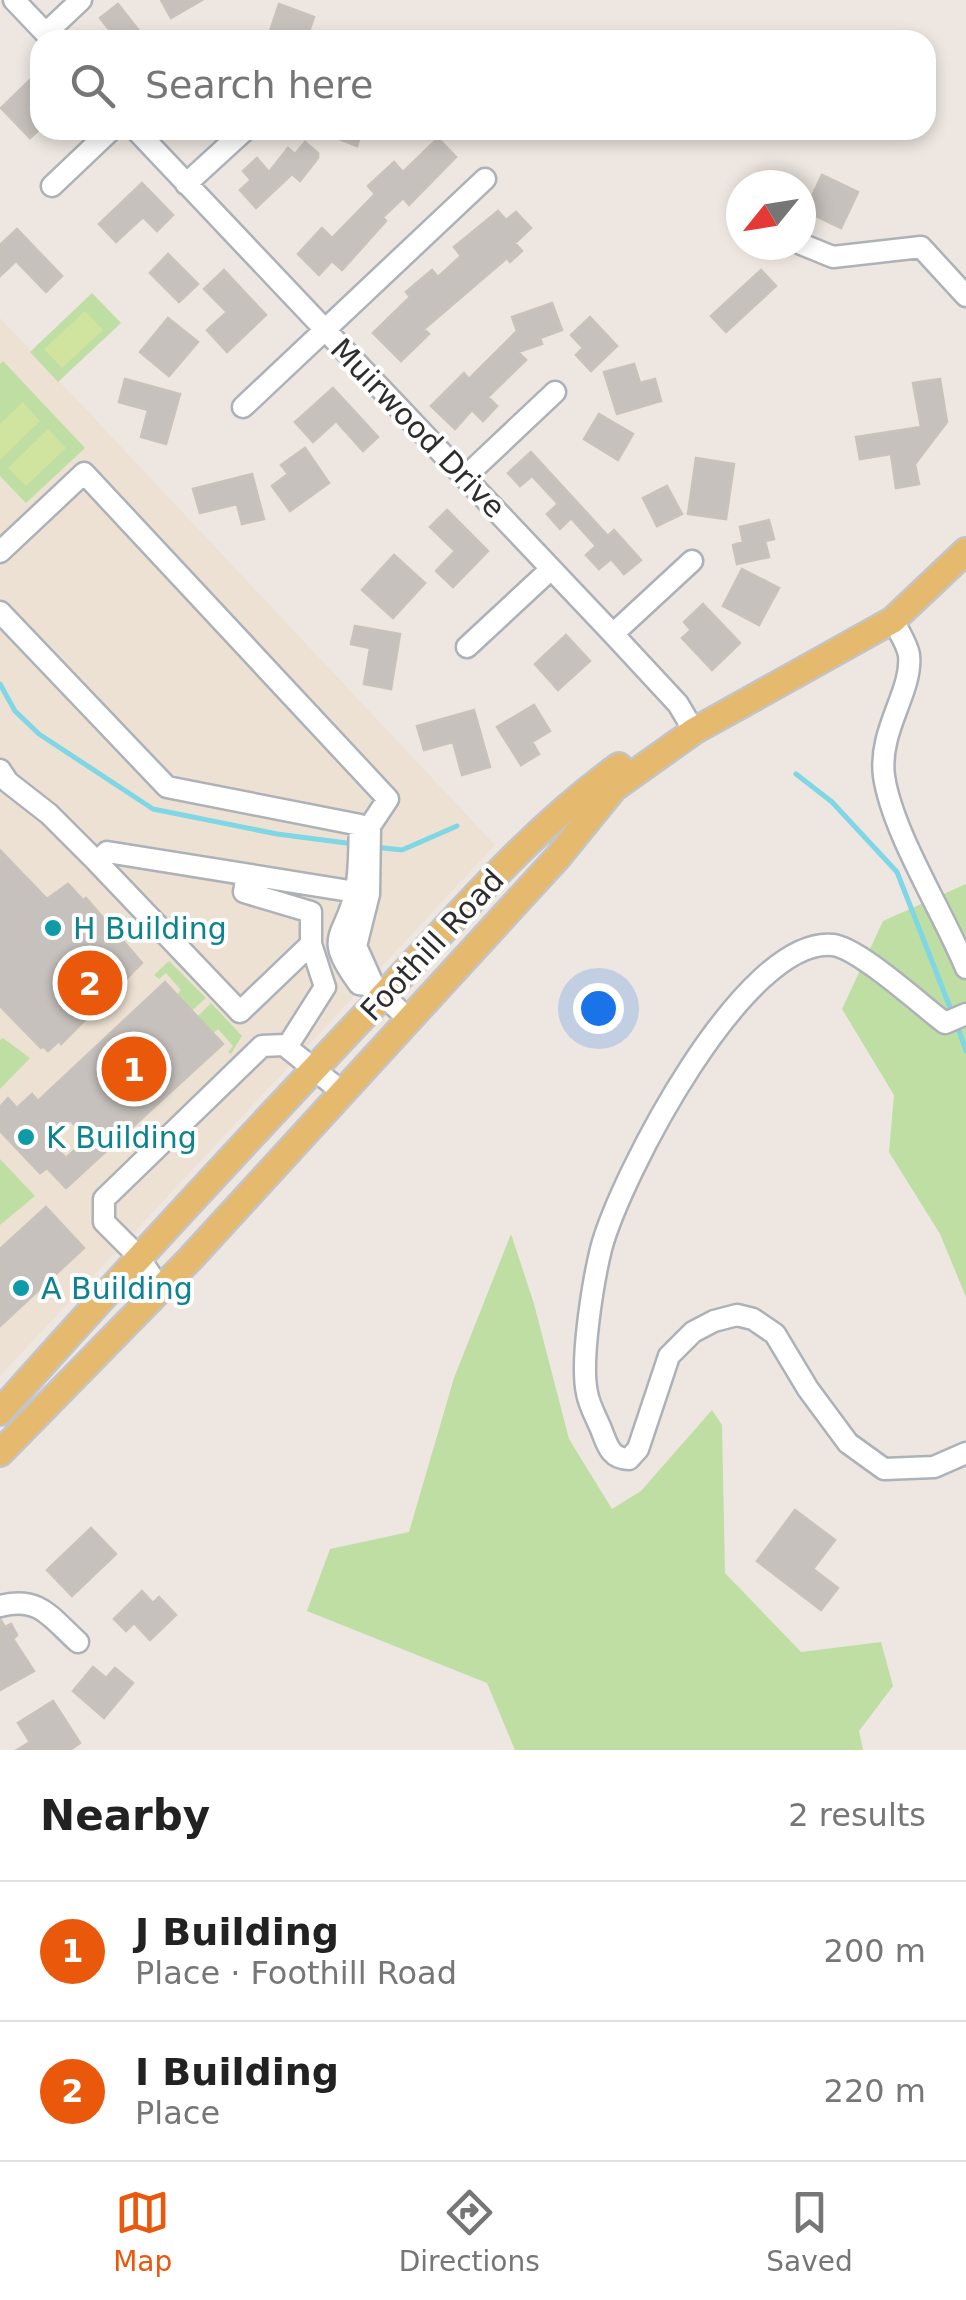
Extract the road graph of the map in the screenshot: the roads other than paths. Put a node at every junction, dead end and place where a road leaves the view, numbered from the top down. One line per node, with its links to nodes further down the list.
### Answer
1 (14, 0): 3 (street)
2 (81, 0): 4 (street)
3 (42, 30)
4 (55, 30)
5 (100, 140): 10 (street)
6 (145, 140): 9 (street, Muirwood Drive)
7 (234, 140): 9 (street)
8 (485, 179): 13 (street)
9 (186, 184): 13 (street, Muirwood Drive)
10 (52, 186)
11 (816, 250): 12 (street)
12 (966, 296)
13 (324, 329): 15 (street); 16 (street, Muirwood Drive)
14 (555, 392): 16 (street)
15 (243, 407)
16 (466, 476): 21 (street, Muirwood Drive)
17 (966, 542): 26 (main road, Foothill Road)
18 (966, 551): 23 (main road, Foothill Road)
19 (0, 552): 30 (street)
20 (692, 561): 24 (street)
21 (551, 568): 24 (street, Muirwood Drive); 25 (street)
22 (0, 612): 30 (street)
23 (893, 620): 26 (main road, Foothill Road); 32 (street)
24 (613, 634): 26 (street, Muirwood Drive)
25 (467, 647)
26 (691, 725): 33 (main road, Foothill Road); 36 (main road, Foothill Road)
27 (0, 770): 28 (street)
28 (97, 862): 29 (street); 34 (street)
29 (247, 874): 30 (street); 31 (street)
30 (363, 893): 33 (street)
31 (312, 944): 34 (street); 37 (street)
32 (966, 968)
33 (378, 991): 36 (street); 39 (main road, Foothill Road)
34 (240, 1012): 38 (street)
35 (966, 1014): 45 (street)
36 (408, 1019): 40 (main road, Foothill Road)
37 (292, 1039)
38 (258, 1050): 39 (street); 41 (street)
39 (313, 1069): 40 (street); 41 (main road, Foothill Road)
40 (341, 1092): 42 (main road, Foothill Road)
41 (138, 1256): 42 (street); 43 (main road, Foothill Road)
42 (161, 1290): 44 (main road, Foothill Road)
43 (0, 1412)
44 (0, 1453)
45 (966, 1453)
46 (0, 1606): 47 (street)
47 (78, 1642)

